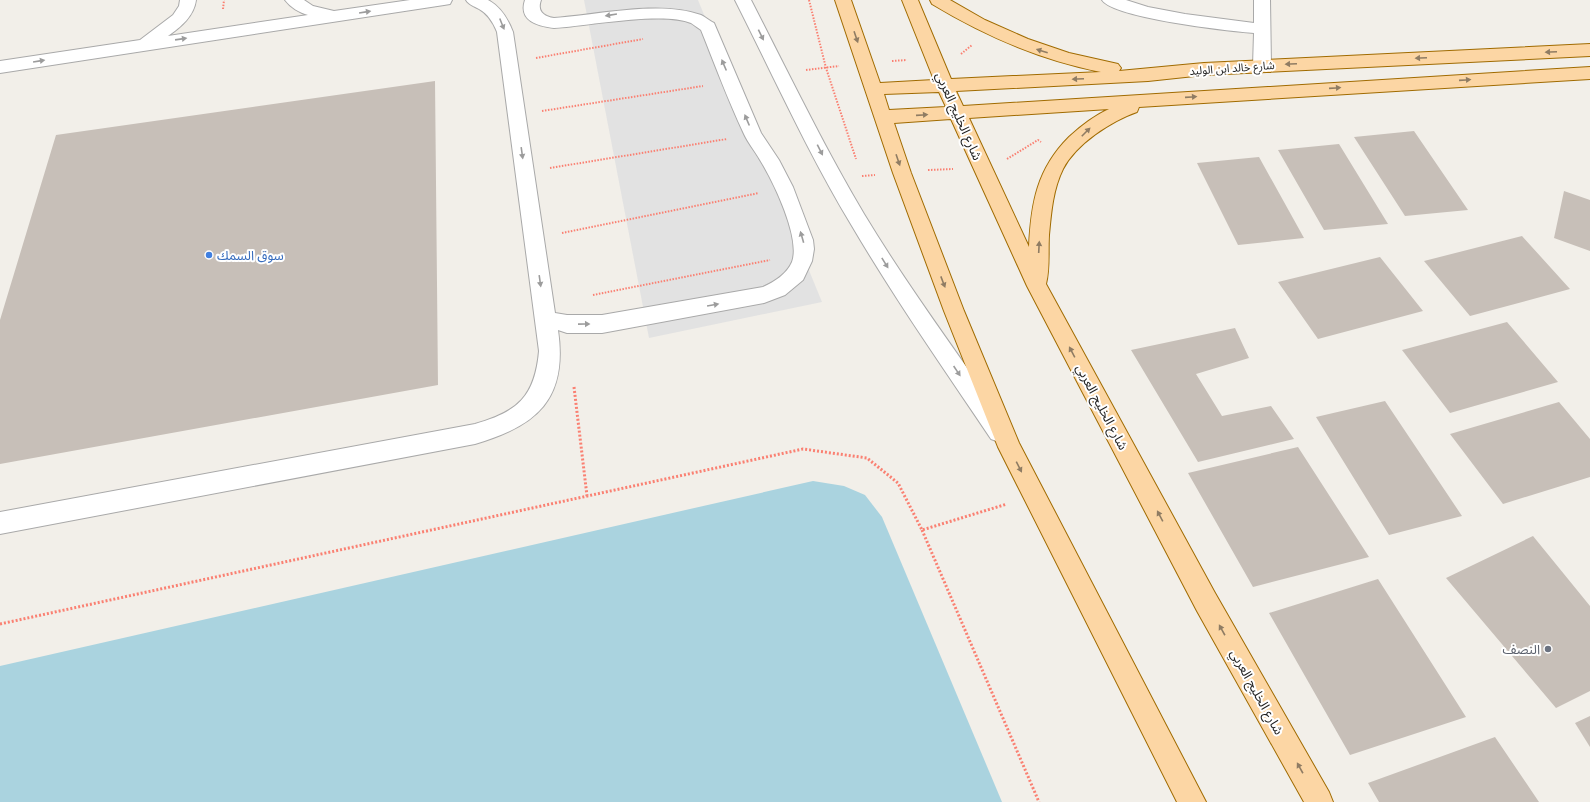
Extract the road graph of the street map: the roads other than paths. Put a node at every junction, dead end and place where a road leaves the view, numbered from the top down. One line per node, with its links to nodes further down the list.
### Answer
1 (188, 0): 14 (lane)
2 (293, 0): 12 (lane)
3 (444, 0): 12 (lane, one-way to 3)
4 (474, 0): 26 (lane, one-way to 26)
5 (533, 0): 26 (lane, one-way to 5)
6 (743, 0): 27 (lane, one-way to 27)
7 (843, 0): 21 (main road, one-way to 21)
8 (910, 0): 20 (main road, شارع الخليج العربي)
9 (938, 0): 19 (main road, one-way to 9)
10 (1110, 0): 13 (lane)
11 (1262, 0): 13 (lane)
12 (340, 16): 14 (lane, one-way to 12)
13 (1262, 29): 16 (lane)
14 (139, 46): 17 (lane, one-way to 14)
15 (1590, 50): 16 (main road, شارع خالد ابن الوليد, one-way to 16)
16 (1262, 66): 19 (main road, شارع خالد ابن الوليد)
17 (0, 67)
18 (1590, 73): 22 (main road, one-way to 18)
19 (1148, 75): 20 (main road, شارع خالد ابن الوليد, one-way to 20)
20 (945, 86): 21 (main road, شارع خالد ابن الوليد); 23 (main road, شارع الخليج العربي)
21 (874, 89): 24 (main road)
22 (1163, 99): 23 (main road); 25 (main road, one-way to 22)
23 (957, 113): 24 (main road, one-way to 23); 25 (main road, شارع الخليج العربي)
24 (883, 118): 27 (main road, one-way to 27)
25 (1037, 286): 30 (main road, شارع الخليج العربي, one-way to 25)
26 (546, 319): 28 (lane)
27 (1009, 447): 29 (main road, one-way to 29)
28 (0, 523)
29 (1192, 802)
30 (1319, 802)

